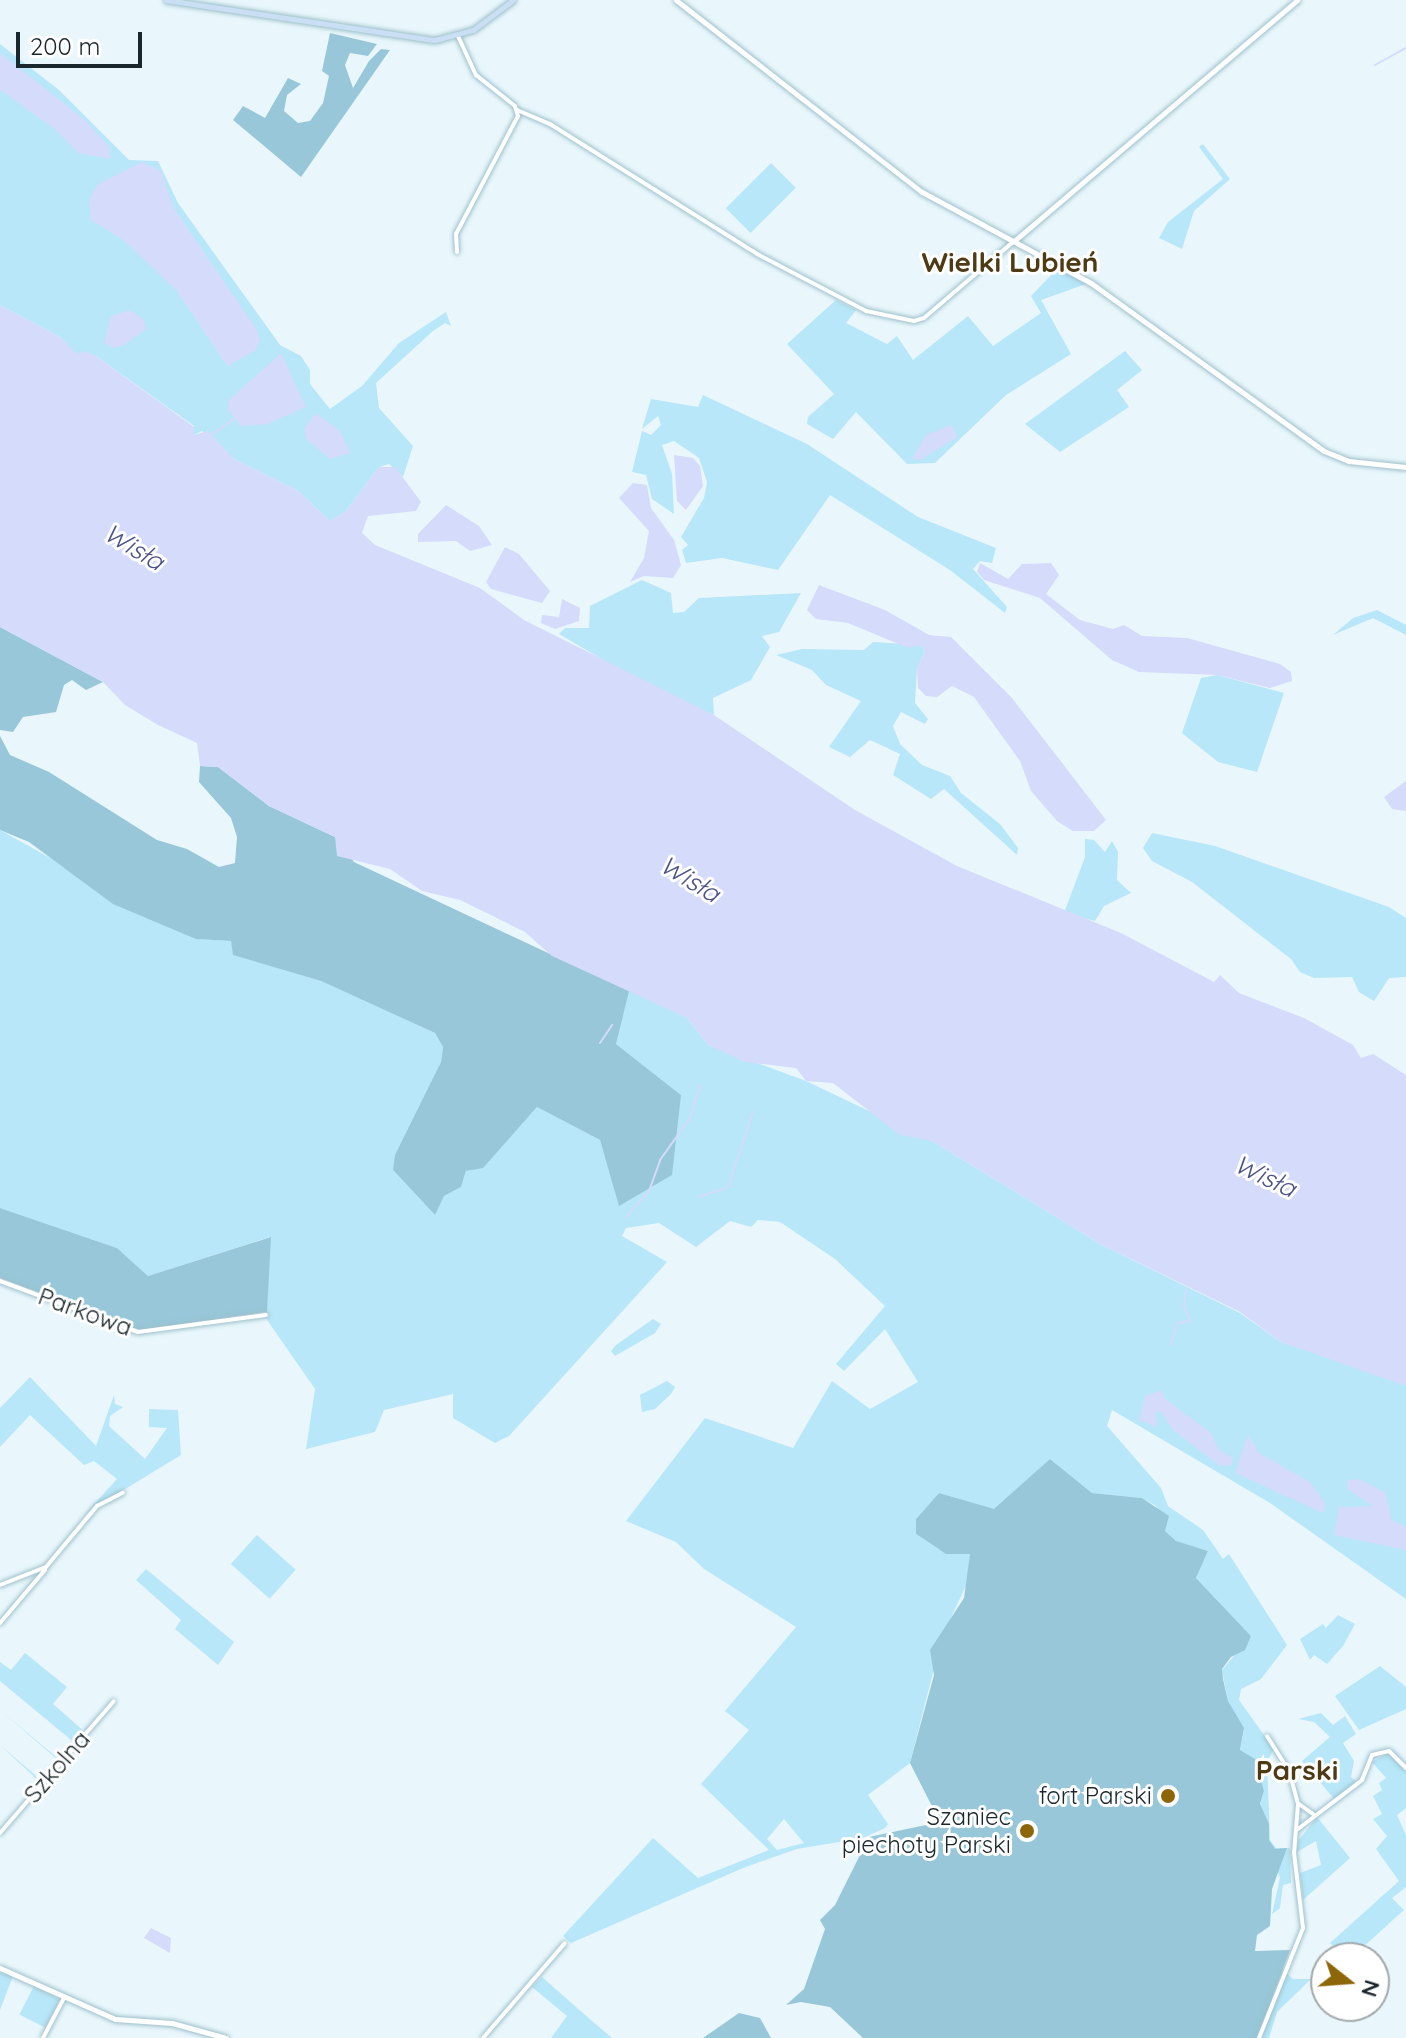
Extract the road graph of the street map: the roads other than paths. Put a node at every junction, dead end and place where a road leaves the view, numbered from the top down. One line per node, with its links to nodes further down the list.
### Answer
1 (166, 0): 5 (main road)
2 (513, 0): 5 (main road)
3 (676, 0): 7 (street)
4 (1297, 0): 7 (street)
5 (458, 36): 6 (street)
6 (517, 110): 7 (street); 8 (street)
7 (1014, 241): 9 (street)
8 (457, 252)
9 (1406, 467)
10 (0, 1281): 11 (street, Parkowa)
11 (266, 1315)
12 (123, 1493): 13 (street)
13 (44, 1568): 14 (street); 15 (street)
14 (0, 1585)
15 (0, 1623)
16 (114, 1701): 22 (street, Szkolna)
17 (1267, 1736): 19 (street)
18 (1406, 1768): 20 (street)
19 (1298, 1804): 20 (street); 21 (street)
20 (1313, 1814): 21 (street)
21 (1298, 1829): 29 (street)
22 (0, 1833)
23 (565, 1943): 28 (street)
24 (0, 1968): 25 (street)
25 (64, 1998): 26 (street); 27 (street)
26 (43, 2038)
27 (226, 2038)
28 (483, 2038)
29 (1259, 2038)

